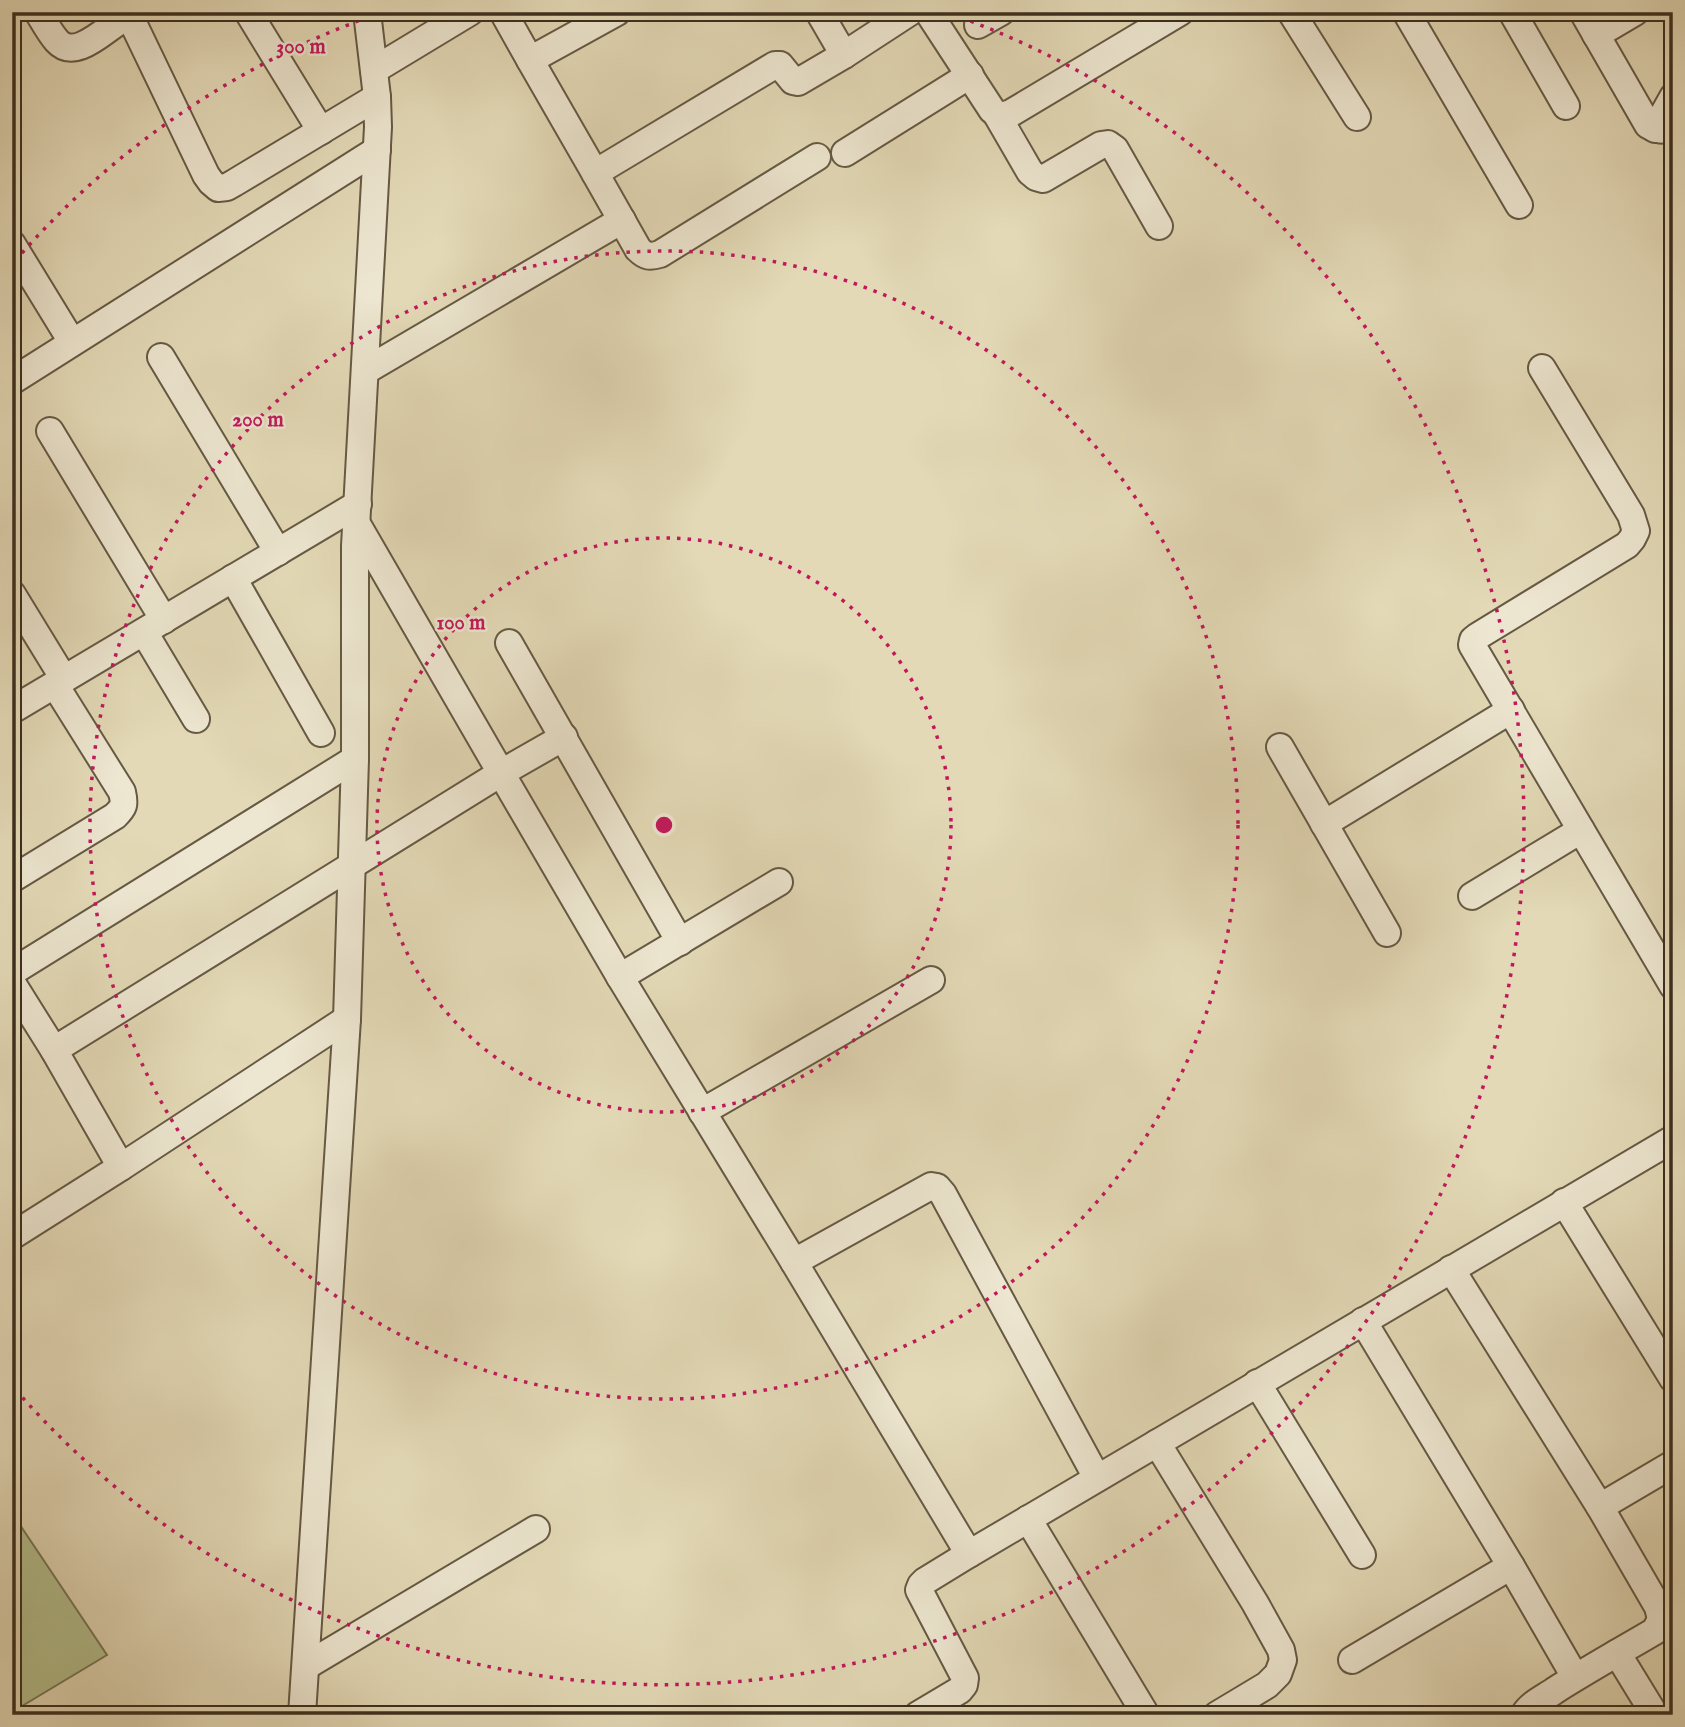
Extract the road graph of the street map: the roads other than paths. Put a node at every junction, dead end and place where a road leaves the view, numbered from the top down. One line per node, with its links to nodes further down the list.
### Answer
1 (38, 12): 25 (street)
2 (248, 12): 25 (street)
3 (470, 12): 18 (street)
4 (503, 12): 17 (street)
5 (617, 12): 17 (street)
6 (819, 12): 16 (street)
7 (909, 12): 16 (street)
8 (928, 12): 19 (street)
9 (1180, 12): 23 (street)
10 (1290, 12): 24 (street)
11 (1406, 12): 31 (street)
12 (1512, 12): 22 (street)
13 (1635, 12): 15 (street)
14 (371, 15): 18 (street)
15 (1590, 23): 26 (street)
16 (844, 55): 30 (street)
17 (530, 60): 30 (street)
18 (374, 70): 20 (street)
19 (970, 75): 23 (street); 28 (street)
20 (377, 97): 25 (street); 27 (street)
21 (1673, 97): 26 (street)
22 (1566, 106)
23 (997, 115): 33 (street)
24 (1357, 117)
25 (321, 131)
26 (1666, 133)
27 (377, 150): 35 (street); 38 (street)
28 (845, 153)
29 (817, 157): 32 (street)
30 (595, 173): 32 (street)
31 (1520, 205)
32 (622, 220): 38 (street)
33 (1159, 226)
34 (12, 244): 35 (street)
35 (72, 342): 39 (street)
36 (161, 356): 42 (street)
37 (1542, 368): 49 (street)
38 (365, 371): 41 (street)
39 (12, 381)
40 (50, 431): 45 (street)
41 (357, 514): 42 (street); 54 (street); 55 (street)
42 (278, 552): 43 (street)
43 (233, 578): 45 (street); 51 (street)
44 (12, 594): 47 (street)
45 (154, 626): 47 (street); 50 (street)
46 (509, 643): 52 (street)
47 (59, 682): 48 (street); 59 (street)
48 (12, 710)
49 (1511, 710): 56 (street); 57 (street)
50 (197, 719)
51 (321, 733)
52 (564, 737): 55 (street); 63 (street)
53 (1280, 747): 56 (street)
54 (355, 759): 58 (street); 64 (street)
55 (501, 773): 58 (street); 65 (street)
56 (1324, 824): 62 (street)
57 (1581, 830): 61 (street); 68 (street)
58 (352, 864): 69 (street); 70 (street)
59 (12, 879)
60 (779, 882): 63 (street)
61 (1472, 897)
62 (1387, 933)
63 (680, 942): 65 (street)
64 (12, 972)
65 (620, 977): 71 (street)
66 (931, 979): 71 (street)
67 (12, 983): 70 (street)
68 (1673, 986)
69 (347, 1019): 73 (street); 92 (street)
70 (54, 1050): 73 (street)
71 (702, 1112): 76 (street)
72 (1673, 1139): 74 (street)
73 (121, 1167): 75 (street)
74 (1564, 1202): 77 (street); 79 (street)
75 (12, 1236)
76 (793, 1262): 83 (street); 87 (street)
77 (1451, 1269): 78 (street); 84 (street)
78 (1363, 1321): 80 (street); 89 (street)
79 (1673, 1379)
80 (1257, 1383): 81 (street); 88 (street)
81 (1157, 1443): 83 (street); 97 (street)
82 (1673, 1464): 84 (street)
83 (1097, 1478): 85 (street)
84 (1600, 1507): 90 (street)
85 (1028, 1519): 87 (street); 96 (street)
86 (536, 1529): 92 (street)
87 (969, 1555): 95 (street)
88 (1362, 1555)
89 (1511, 1566): 91 (street); 93 (street)
90 (1617, 1654): 93 (street); 99 (street)
91 (1352, 1660)
92 (306, 1666): 94 (street)
93 (1575, 1677): 98 (street)
94 (303, 1715)
95 (918, 1715)
96 (1146, 1715)
97 (1217, 1715)
98 (1524, 1715)
99 (1655, 1715)

